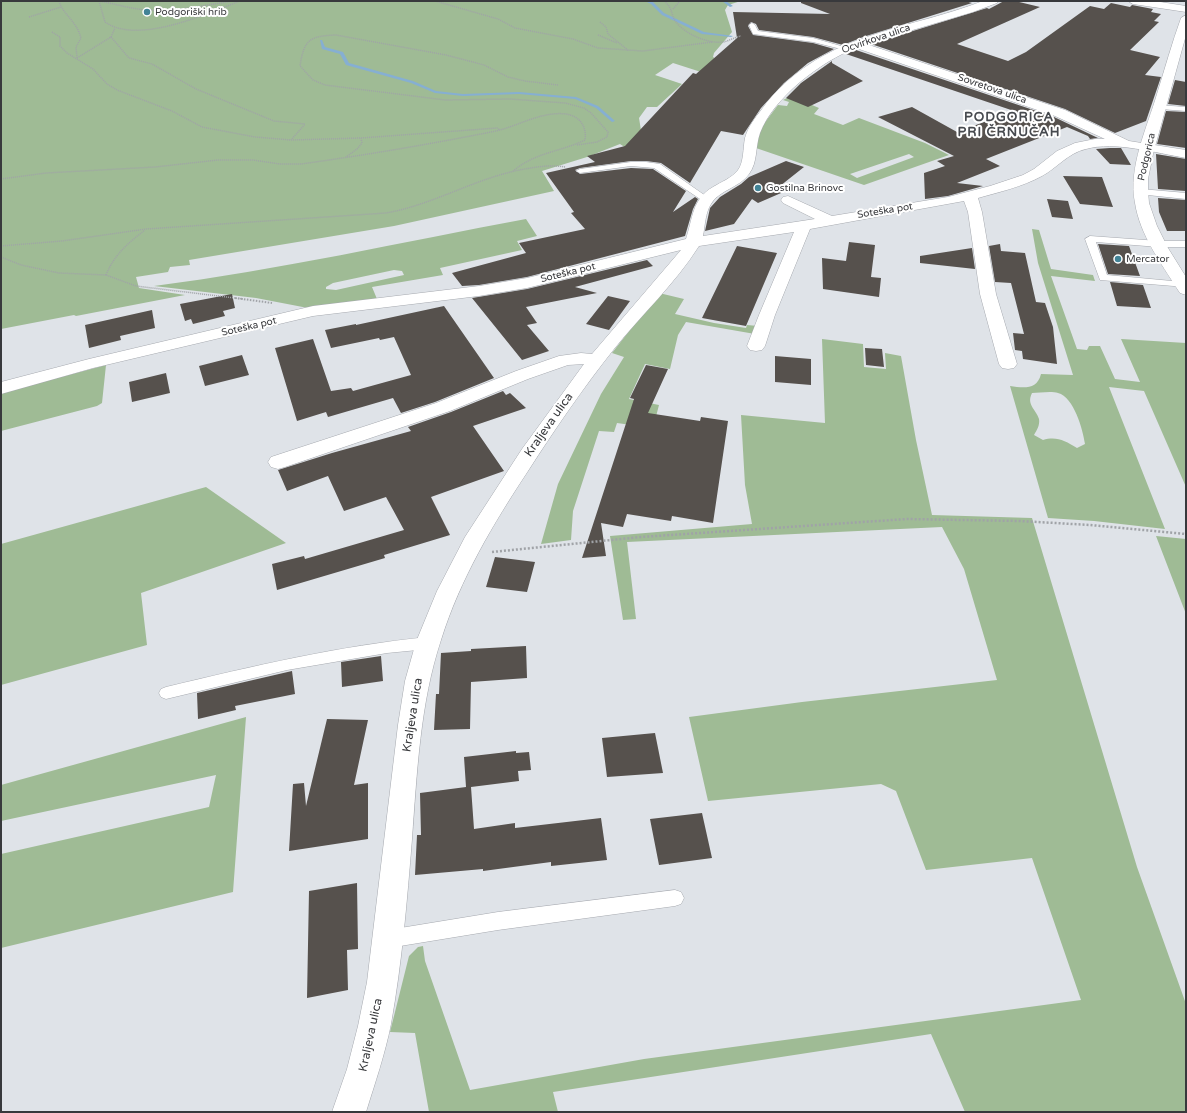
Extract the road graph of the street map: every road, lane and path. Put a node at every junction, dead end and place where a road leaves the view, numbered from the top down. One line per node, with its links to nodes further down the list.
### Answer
1 (59, 1): 10 (path)
2 (99, 1): 3 (path); 17 (path)
3 (234, 1)
4 (240, 1): 17 (path)
5 (435, 1): 25 (path)
6 (665, 1): 11 (path)
7 (680, 1): 11 (path)
8 (993, 1): 24 (street, Ocvirkova ulica)
9 (1133, 1): 12 (street)
10 (61, 7): 13 (path); 26 (path)
11 (673, 9): 22 (path)
12 (1186, 9)
13 (29, 17)
14 (1186, 18): 28 (street, Podgorica)
15 (600, 22): 23 (path)
16 (752, 25): 19 (lane)
17 (115, 28): 20 (path)
18 (52, 32): 26 (path)
19 (755, 33): 22 (path); 24 (lane)
20 (111, 36): 26 (path); 32 (path)
21 (598, 36): 23 (path)
22 (712, 42): 25 (path)
23 (619, 44): 25 (path)
24 (850, 46): 33 (street, Sovretova ulica); 44 (street, Ocvirkova ulica)
25 (629, 51)
26 (77, 58): 32 (path)
27 (558, 85): 34 (path)
28 (1160, 107): 29 (lane); 35 (street, Podgorica)
29 (1186, 109)
30 (500, 130): 31 (path); 34 (path); 37 (path)
31 (361, 138): 32 (path); 37 (path)
32 (291, 140)
33 (1126, 144): 35 (street, Sovretova ulica); 42 (street, Soteška pot)
34 (575, 146): 38 (path)
35 (1148, 148): 36 (street, Sovretova ulica); 41 (street, Podgorica)
36 (1186, 154)
37 (344, 158): 40 (path)
38 (512, 171): 39 (path); 48 (path)
39 (580, 171): 44 (lane)
40 (1, 179)
41 (1140, 192): 43 (lane); 50 (street, Podgorica)
42 (970, 196): 46 (street, Soteška pot); 59 (street)
43 (1186, 196)
44 (706, 199): 49 (street)
45 (788, 200): 46 (street)
46 (830, 220): 47 (street, Soteška pot)
47 (804, 226): 49 (street, Soteška pot); 57 (street)
48 (146, 229): 52 (path); 54 (path)
49 (693, 242): 58 (street, Kraljeva ulica); 60 (street, Soteška pot)
50 (1159, 244): 51 (lane); 55 (street, Podgorica); 55 (lane)
51 (1186, 244)
52 (1, 246)
53 (1, 257): 54 (path)
54 (106, 275): 56 (path)
55 (1184, 288)
56 (275, 303)
57 (756, 346)
58 (596, 360): 61 (street); 63 (street, Kraljeva ulica)
59 (1008, 364)
60 (1, 388)
61 (278, 462)
62 (1186, 534): 63 (path)
63 (465, 555): 64 (street, Kraljeva ulica)
64 (428, 643): 65 (lane); 67 (street, Kraljeva ulica)
65 (166, 693)
66 (675, 898): 67 (lane)
67 (388, 939): 68 (street, Kraljeva ulica)
68 (349, 1112)

